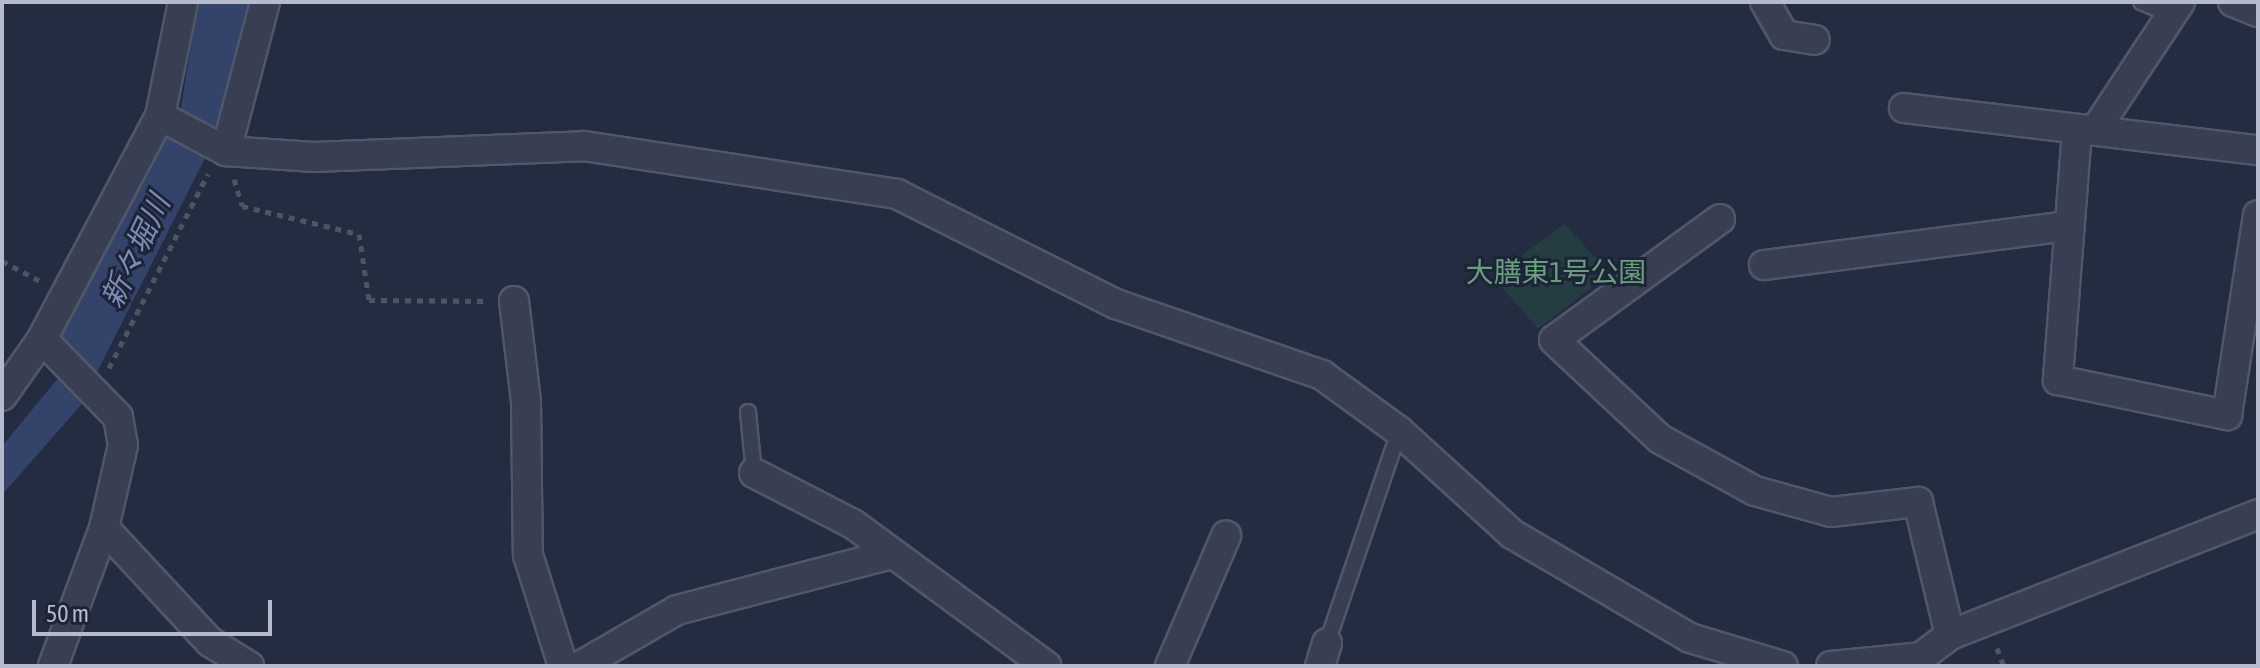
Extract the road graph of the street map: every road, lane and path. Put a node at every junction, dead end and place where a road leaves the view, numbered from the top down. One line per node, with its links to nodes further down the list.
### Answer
1 (183, 2): 10 (street)
2 (265, 2): 13 (street)
3 (1765, 2): 8 (street)
4 (2141, 2): 6 (lane)
5 (2233, 2): 7 (street)
6 (2175, 8): 11 (street)
7 (2258, 12)
8 (1815, 40)
9 (1904, 108): 11 (street)
10 (160, 116): 13 (street); 19 (street)
11 (2086, 130): 12 (street); 16 (street)
12 (2258, 150)
13 (226, 151): 20 (path); 22 (path); 25 (street)
14 (2258, 215): 16 (street)
15 (1720, 219): 31 (street)
16 (2067, 226): 18 (street)
17 (2, 261): 19 (path)
18 (1764, 265)
19 (65, 295): 21 (street)
20 (514, 301): 35 (street)
21 (48, 347): 22 (street); 23 (street)
22 (92, 394): 28 (street)
23 (2, 396)
24 (748, 412): 26 (lane)
25 (1399, 431): 32 (lane); 39 (street)
26 (754, 473): 30 (street)
27 (2258, 514): 31 (street)
28 (104, 528): 33 (street); 34 (street)
29 (1226, 536): 38 (street)
30 (892, 554): 36 (street); 37 (street)
31 (1950, 635): 40 (street)
32 (1324, 655)
33 (53, 666)
34 (249, 666)
35 (563, 666)
36 (580, 666)
37 (1046, 666)
38 (1170, 666)
39 (1783, 666)
40 (1831, 666)

